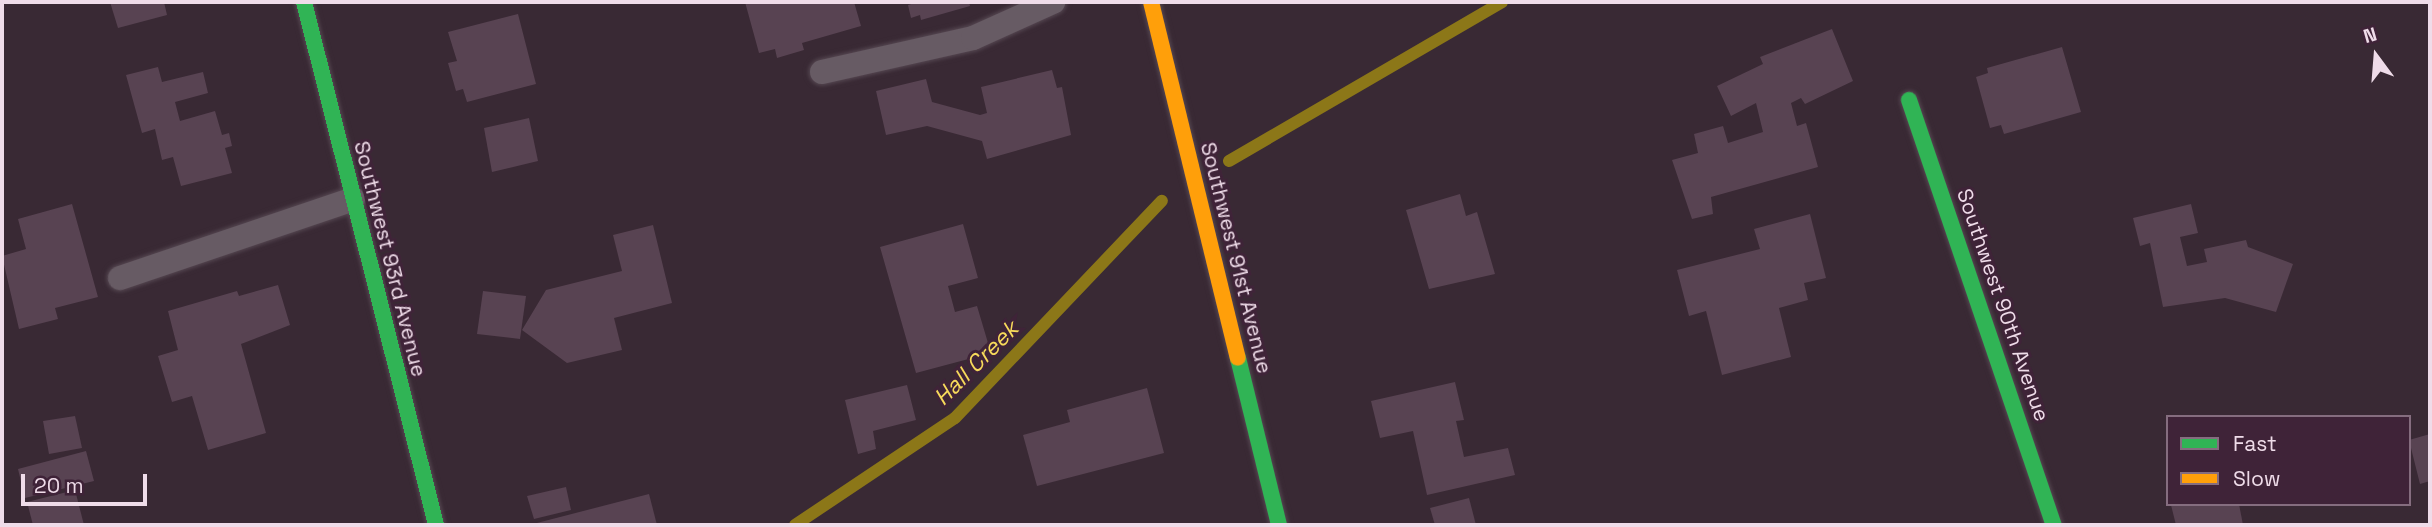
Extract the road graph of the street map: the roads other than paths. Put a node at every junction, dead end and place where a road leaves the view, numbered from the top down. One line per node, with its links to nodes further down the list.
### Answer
1 (304, 2): 6 (street, Southwest 93rd Avenue)
2 (1053, 2): 4 (lane)
3 (1151, 2): 9 (street, Southwest 91st Avenue)
4 (822, 72)
5 (1909, 100): 10 (street, Southwest 90th Avenue)
6 (353, 199): 7 (lane); 8 (street, Southwest 93rd Avenue)
7 (120, 278)
8 (436, 525)
9 (1279, 525)
10 (2054, 525)

